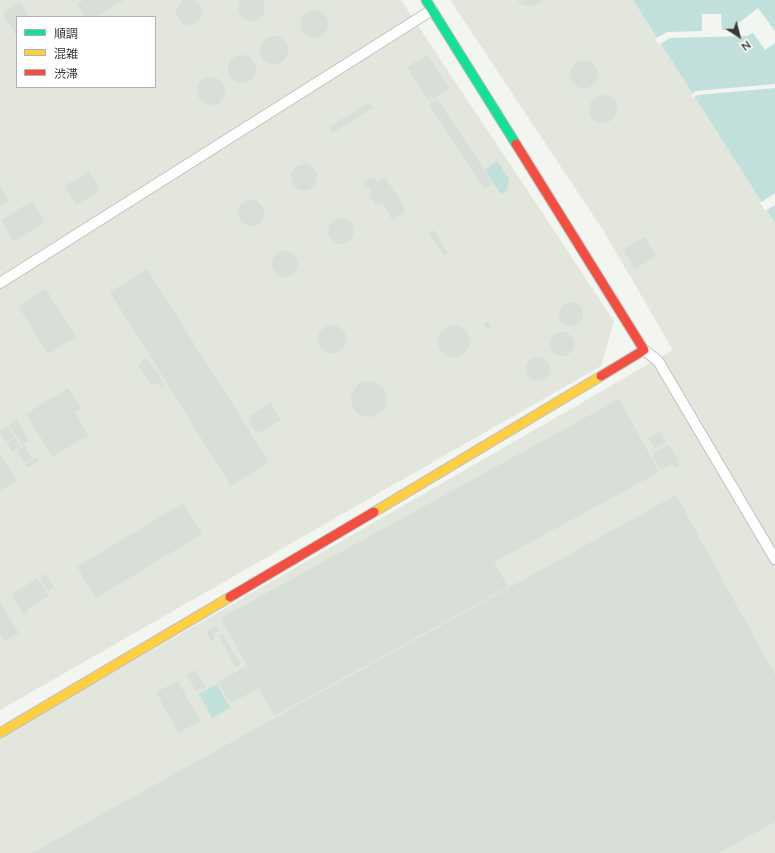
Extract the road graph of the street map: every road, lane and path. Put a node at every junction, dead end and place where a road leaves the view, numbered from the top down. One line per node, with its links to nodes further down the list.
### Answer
1 (426, 0): 2 (street)
2 (432, 10): 3 (lane); 4 (street)
3 (0, 283)
4 (644, 350): 5 (lane); 6 (street)
5 (775, 560)
6 (0, 733)

